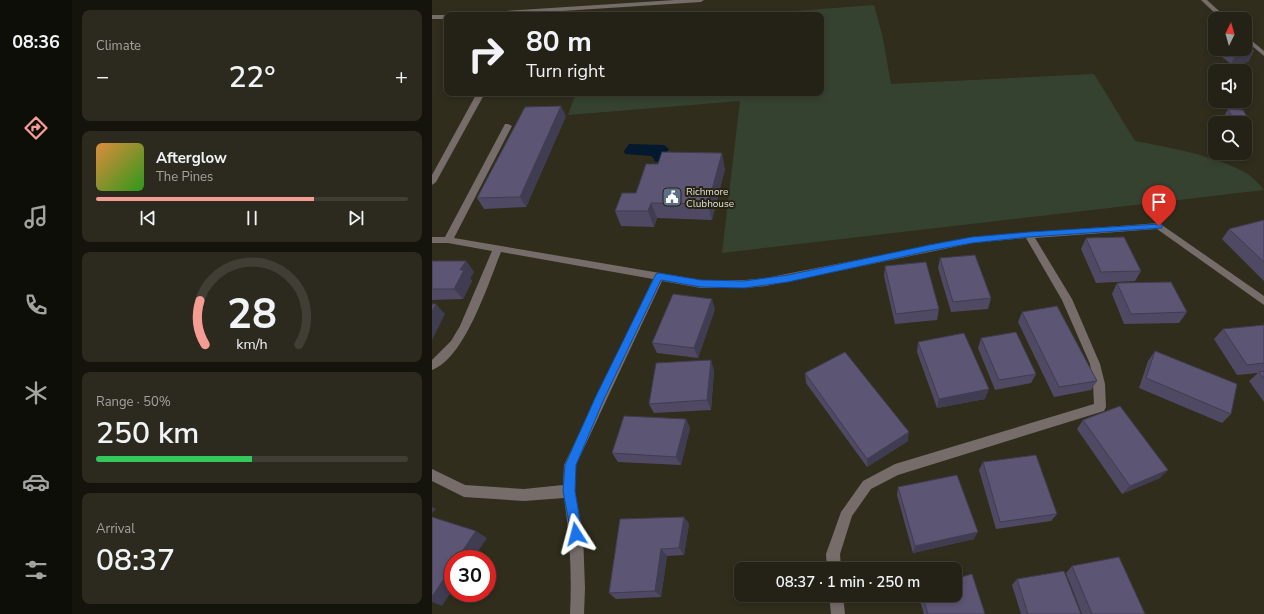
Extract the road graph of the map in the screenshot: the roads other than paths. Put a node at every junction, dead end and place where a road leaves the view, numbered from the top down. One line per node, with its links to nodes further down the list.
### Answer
1 (702, 0): 3 (street)
2 (1204, 0): 5 (street)
3 (687, 1): 4 (street)
4 (549, 12)
5 (1217, 12)
6 (1252, 43): 7 (street)
7 (1264, 54)
8 (479, 96): 10 (street)
9 (508, 126): 13 (street)
10 (432, 182)
11 (1029, 234): 15 (street); 16 (street); 20 (street)
12 (432, 240): 13 (street)
13 (448, 240): 14 (street)
14 (498, 248): 15 (street); 17 (street)
15 (659, 276): 19 (street)
16 (1264, 301)
17 (432, 365)
18 (432, 475): 19 (street)
19 (569, 491): 22 (street)
20 (834, 562)
21 (837, 602): 23 (street)
22 (577, 614)
23 (838, 614)

